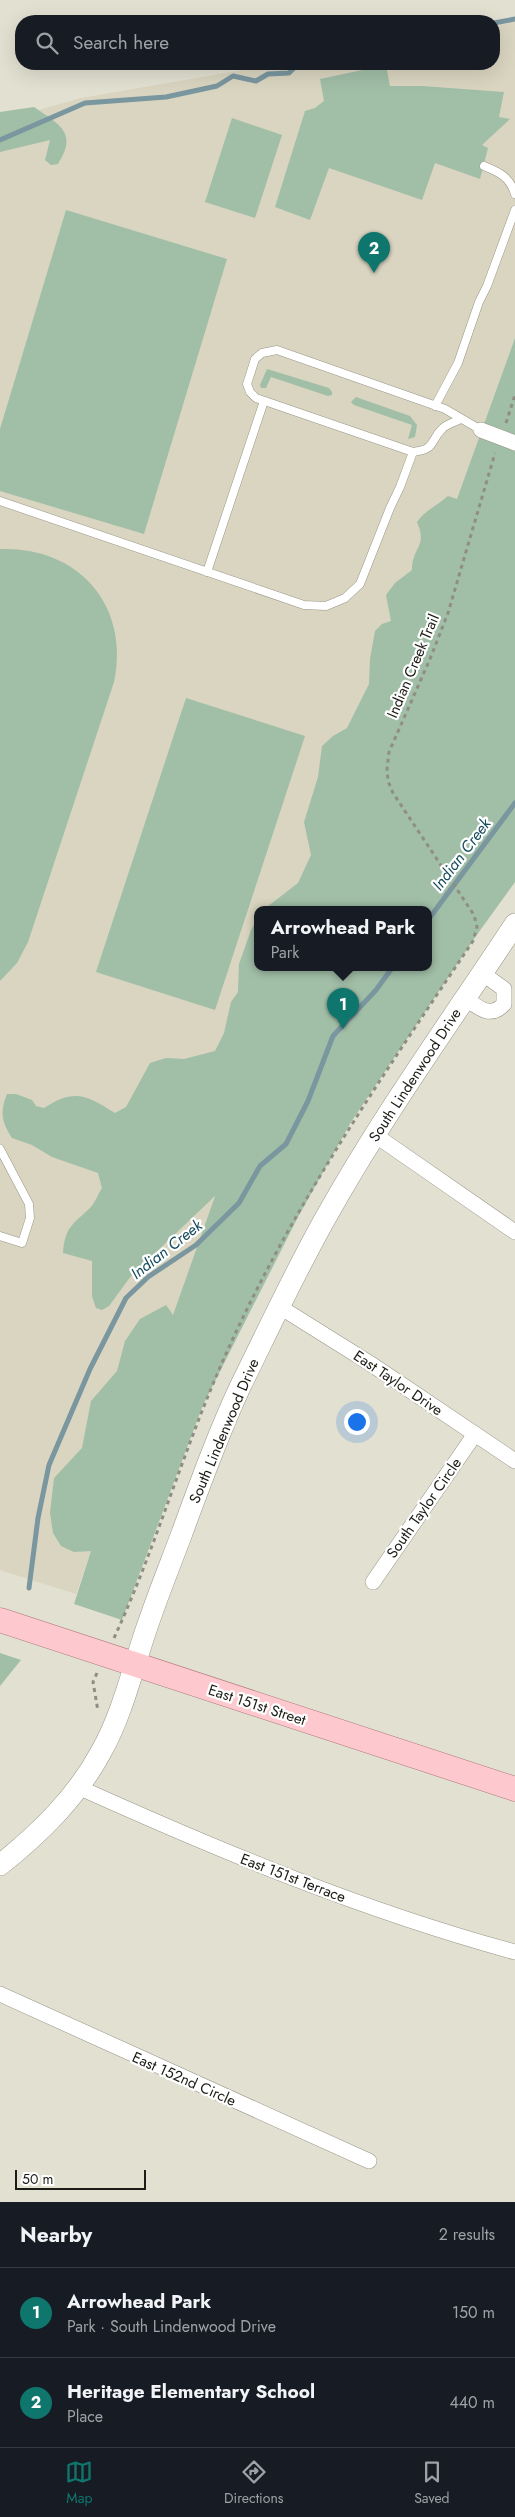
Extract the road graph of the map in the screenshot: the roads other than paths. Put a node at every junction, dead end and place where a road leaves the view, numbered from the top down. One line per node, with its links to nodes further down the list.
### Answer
1 (484, 166): 2 (lane)
2 (515, 194)
3 (515, 210): 5 (lane)
4 (264, 401): 5 (lane); 9 (lane); 11 (lane)
5 (435, 406): 6 (lane)
6 (461, 419): 7 (lane); 9 (lane)
7 (481, 430): 8 (street)
8 (515, 443)
9 (413, 452): 11 (lane)
10 (0, 501): 11 (lane)
11 (207, 572)
12 (515, 924): 13 (street, South Lindenwood Drive)
13 (482, 973): 14 (street, South Lindenwood Drive); 14 (street, South Lindenwood Drive)
14 (465, 998): 15 (street, South Lindenwood Drive)
15 (375, 1135): 17 (street); 19 (street, South Lindenwood Drive)
16 (0, 1149): 18 (lane)
17 (515, 1232)
18 (0, 1236)
19 (280, 1307): 20 (street, East Taylor Drive); 24 (street, South Lindenwood Drive)
20 (475, 1434): 21 (street, East Taylor Drive); 22 (street, South Taylor Circle)
21 (515, 1461)
22 (373, 1582)
23 (0, 1620): 24 (main road, East 151st Street)
24 (135, 1665): 25 (street, South Lindenwood Drive); 26 (main road, East 151st Street)
25 (78, 1787): 27 (street, South Lindenwood Drive); 28 (street, East 151st Terrace)
26 (515, 1789)
27 (0, 1865)
28 (515, 1952)
29 (0, 1994): 30 (street, East 152nd Circle)
30 (369, 2161)

